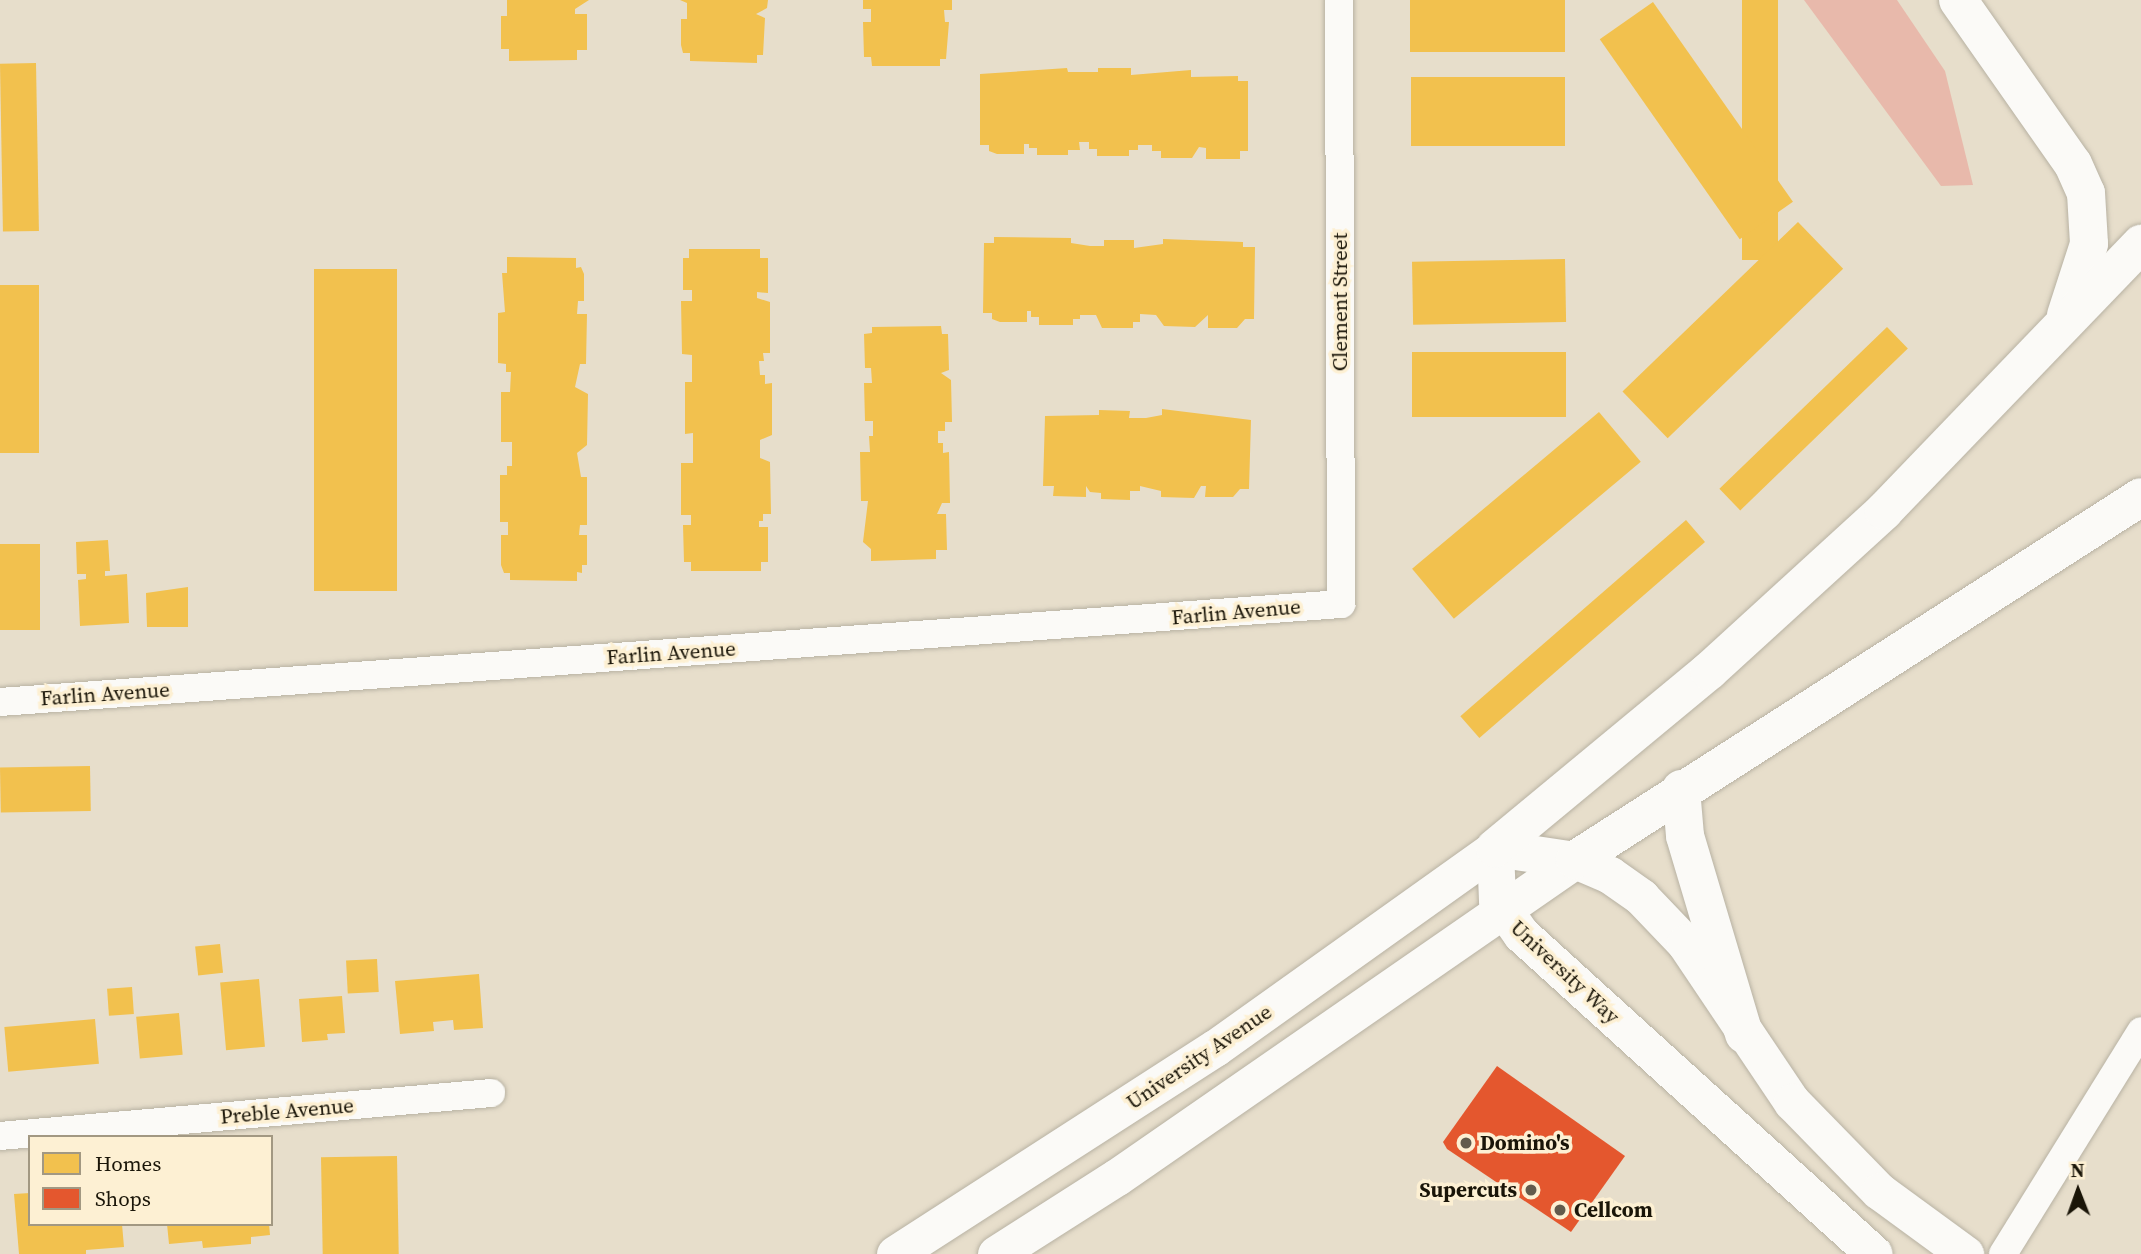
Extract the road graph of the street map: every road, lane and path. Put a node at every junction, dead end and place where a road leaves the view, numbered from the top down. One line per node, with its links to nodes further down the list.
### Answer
1 (1339, 0): 6 (street, Clement Street)
2 (1958, 0): 4 (highway)
3 (2141, 244): 4 (highway)
4 (2055, 335): 9 (highway)
5 (2141, 497): 8 (highway)
6 (1341, 604): 7 (street, Farlin Avenue)
7 (0, 702)
8 (1681, 789): 10 (highway); 13 (highway)
9 (1495, 848): 10 (main road); 11 (main road, University Way); 16 (main road, University Avenue)
10 (1575, 860): 11 (main road); 13 (main road)
11 (1502, 909): 17 (main road); 18 (main road, University Way)
12 (2141, 1031): 20 (street)
13 (1744, 1034): 19 (main road)
14 (491, 1093): 15 (street, Preble Avenue)
15 (0, 1136)
16 (895, 1254)
17 (996, 1254)
18 (1874, 1254)
19 (1965, 1254)
20 (2003, 1254)

